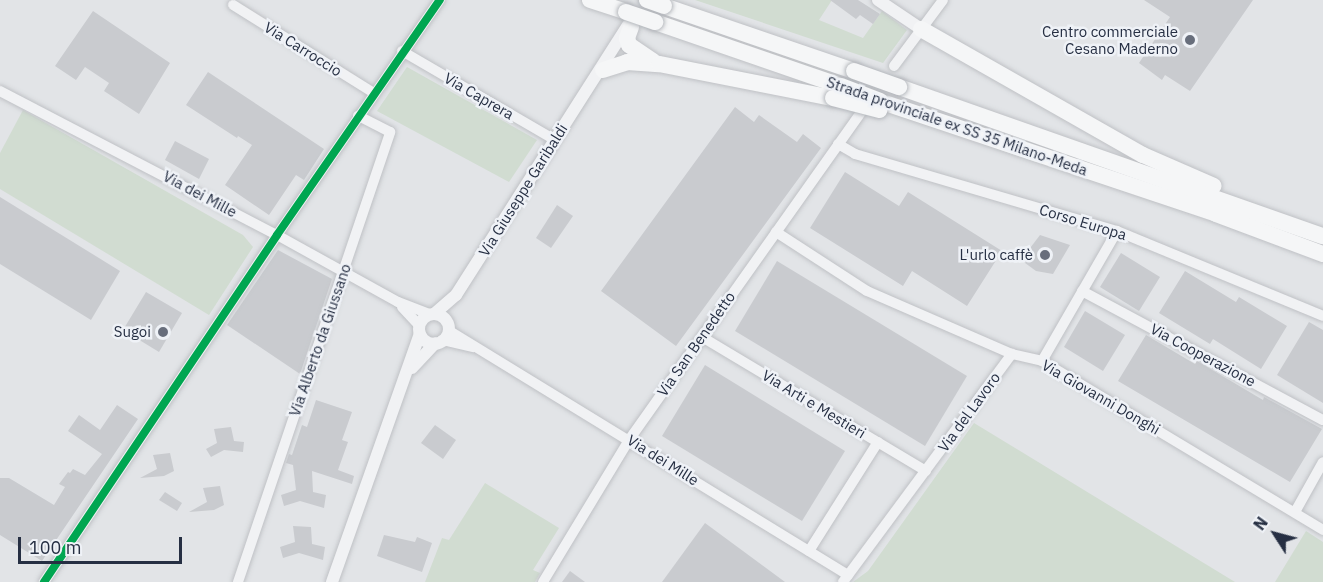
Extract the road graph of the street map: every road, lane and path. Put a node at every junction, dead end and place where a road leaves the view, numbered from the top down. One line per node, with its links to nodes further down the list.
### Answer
1 (590, 0): 7 (highway, Strada provinciale ex SS 35 Milano-Meda)
2 (647, 0): 21 (highway, Strada provinciale ex SS 35 Milano-Meda, bridge)
3 (878, 0): 8 (street)
4 (943, 0): 8 (street)
5 (436, 2): 9 (street)
6 (233, 5): 16 (street, Via Carroccio)
7 (629, 26): 10 (highway); 12 (street, Via Giuseppe Garibaldi); 13 (street, Via Giuseppe Garibaldi); 15 (highway, Strada provinciale ex SS 35 Milano-Meda, bridge)
8 (921, 29): 11 (street); 21 (highway)
9 (402, 51): 16 (street); 19 (street, Via Caprera)
10 (659, 64): 12 (highway); 15 (highway)
11 (894, 66)
12 (603, 70): 13 (street, Via Giuseppe Garibaldi)
13 (590, 86): 19 (street, Via Giuseppe Garibaldi)
14 (0, 91): 24 (street, Via dei Mille)
15 (837, 92): 26 (highway, Strada provinciale ex SS 35 Milano-Meda, bridge)
16 (374, 93): 18 (street)
17 (860, 114): 20 (street, Via San Benedetto)
18 (358, 116): 24 (street); 27 (street, Via Alberto da Giussano)
19 (555, 140): 29 (street, Via Giuseppe Garibaldi)
20 (838, 144): 22 (street, Corso Europa); 23 (street, Via San Benedetto)
21 (1279, 219): 25 (highway, Strada provinciale ex SS 35 Milano-Meda)
22 (1118, 231): 28 (street); 32 (street, Corso Europa)
23 (776, 232): 35 (street, Via San Benedetto); 36 (street, Via Giovanni Donghi)
24 (277, 235): 27 (street, Via dei Mille); 48 (street)
25 (1323, 236)
26 (1323, 254)
27 (343, 272): 30 (street, Via dei Mille); 49 (street, Via Alberto da Giussano)
28 (1082, 291): 37 (street); 39 (street, Via Cooperazione)
29 (456, 295): 31 (street, Via Giuseppe Garibaldi); 34 (street, Via Giuseppe Garibaldi)
30 (398, 302): 31 (street, Via dei Mille); 33 (street, Via dei Mille)
31 (432, 314): 33 (street); 34 (street)
32 (1323, 316)
33 (420, 329): 34 (street); 38 (street, Via Giuseppe Garibaldi)
34 (443, 335): 38 (street, Via Giuseppe Garibaldi); 40 (street, Via dei Mille)
35 (702, 337): 40 (street, Via San Benedetto); 41 (street, Via Arti e Mestieri)
36 (1012, 354): 37 (street, Via Giovanni Donghi); 43 (street, Via del Lavoro)
37 (1042, 361): 44 (street, Via Giovanni Donghi)
38 (402, 381): 50 (street, Via Giuseppe Garibaldi)
39 (1323, 420)
40 (629, 440): 46 (street, Via dei Mille); 51 (street, Via San Benedetto)
41 (878, 442): 43 (street, Via Arti e Mestieri); 46 (street)
42 (1323, 462): 44 (street)
43 (926, 471): 47 (street, Via del Lavoro)
44 (1295, 512): 45 (street, Via Giovanni Donghi)
45 (1323, 530)
46 (809, 550): 47 (street, Via dei Mille)
47 (846, 579)
48 (44, 582)
49 (238, 582)
50 (332, 582)
51 (543, 582)

